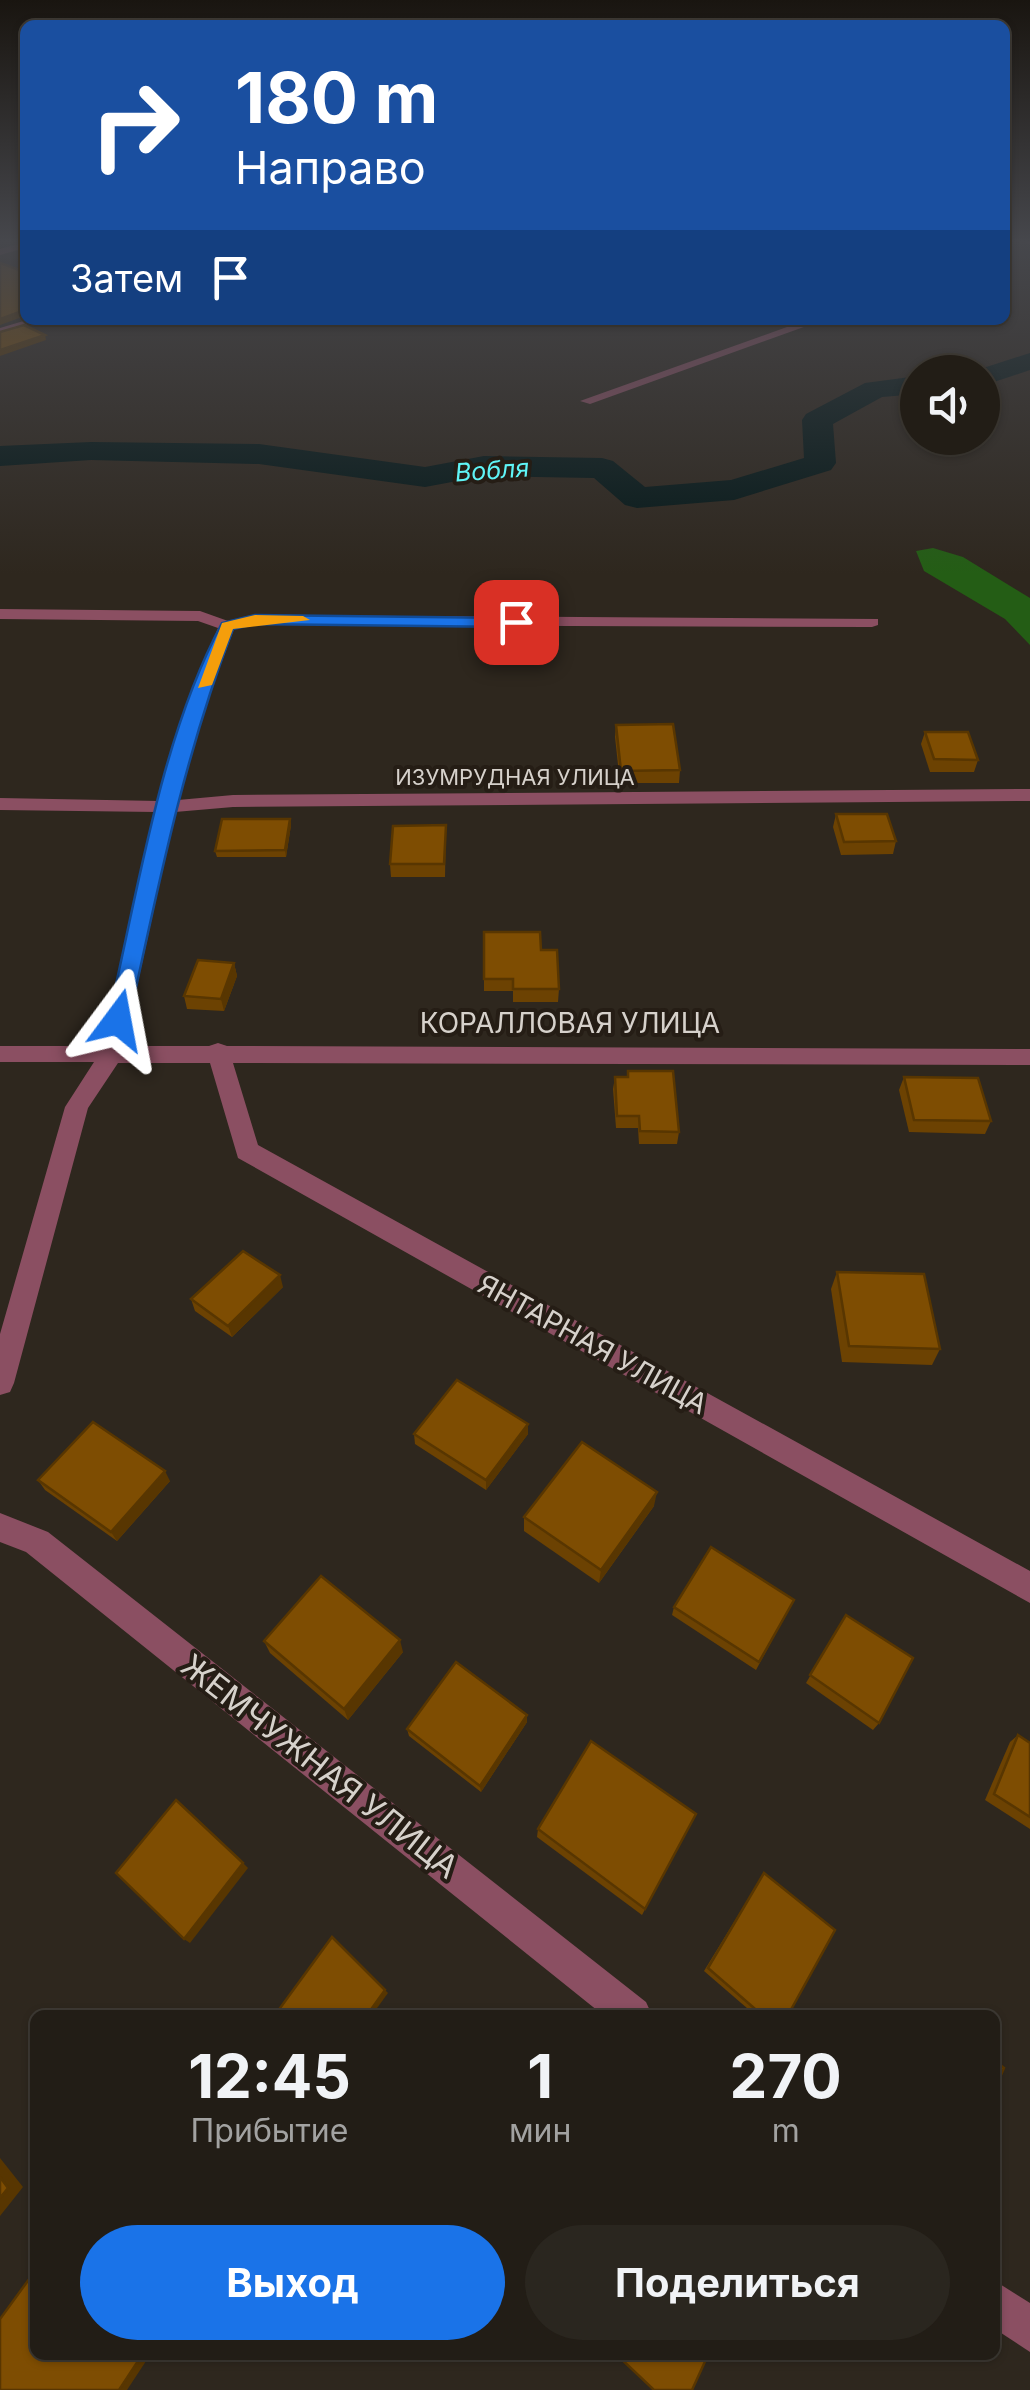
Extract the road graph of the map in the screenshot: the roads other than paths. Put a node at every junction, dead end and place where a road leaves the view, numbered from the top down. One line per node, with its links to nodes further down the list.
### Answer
1 (730, 351): 2 (street)
2 (586, 401)
3 (0, 614): 5 (street)
4 (872, 622): 5 (street)
5 (227, 626): 8 (street)
6 (1030, 795): 8 (street, ИЗУМРУДНАЯ УЛИЦА)
7 (0, 804): 8 (street, ИЗУМРУДНАЯ УЛИЦА)
8 (166, 807): 11 (street)
9 (218, 1051): 11 (street, КОРАЛЛОВАЯ УЛИЦА); 12 (street, КОРАЛЛОВАЯ УЛИЦА); 15 (street, ЯНТАРНАЯ УЛИЦА)
10 (0, 1054): 11 (street)
11 (110, 1055): 13 (street)
12 (1030, 1057)
13 (0, 1383)
14 (0, 1527): 16 (street, ЖЕМЧУЖНАЯ УЛИЦА)
15 (1030, 1588)
16 (628, 2010)
17 (1000, 2306): 18 (street)
18 (1030, 2330)

